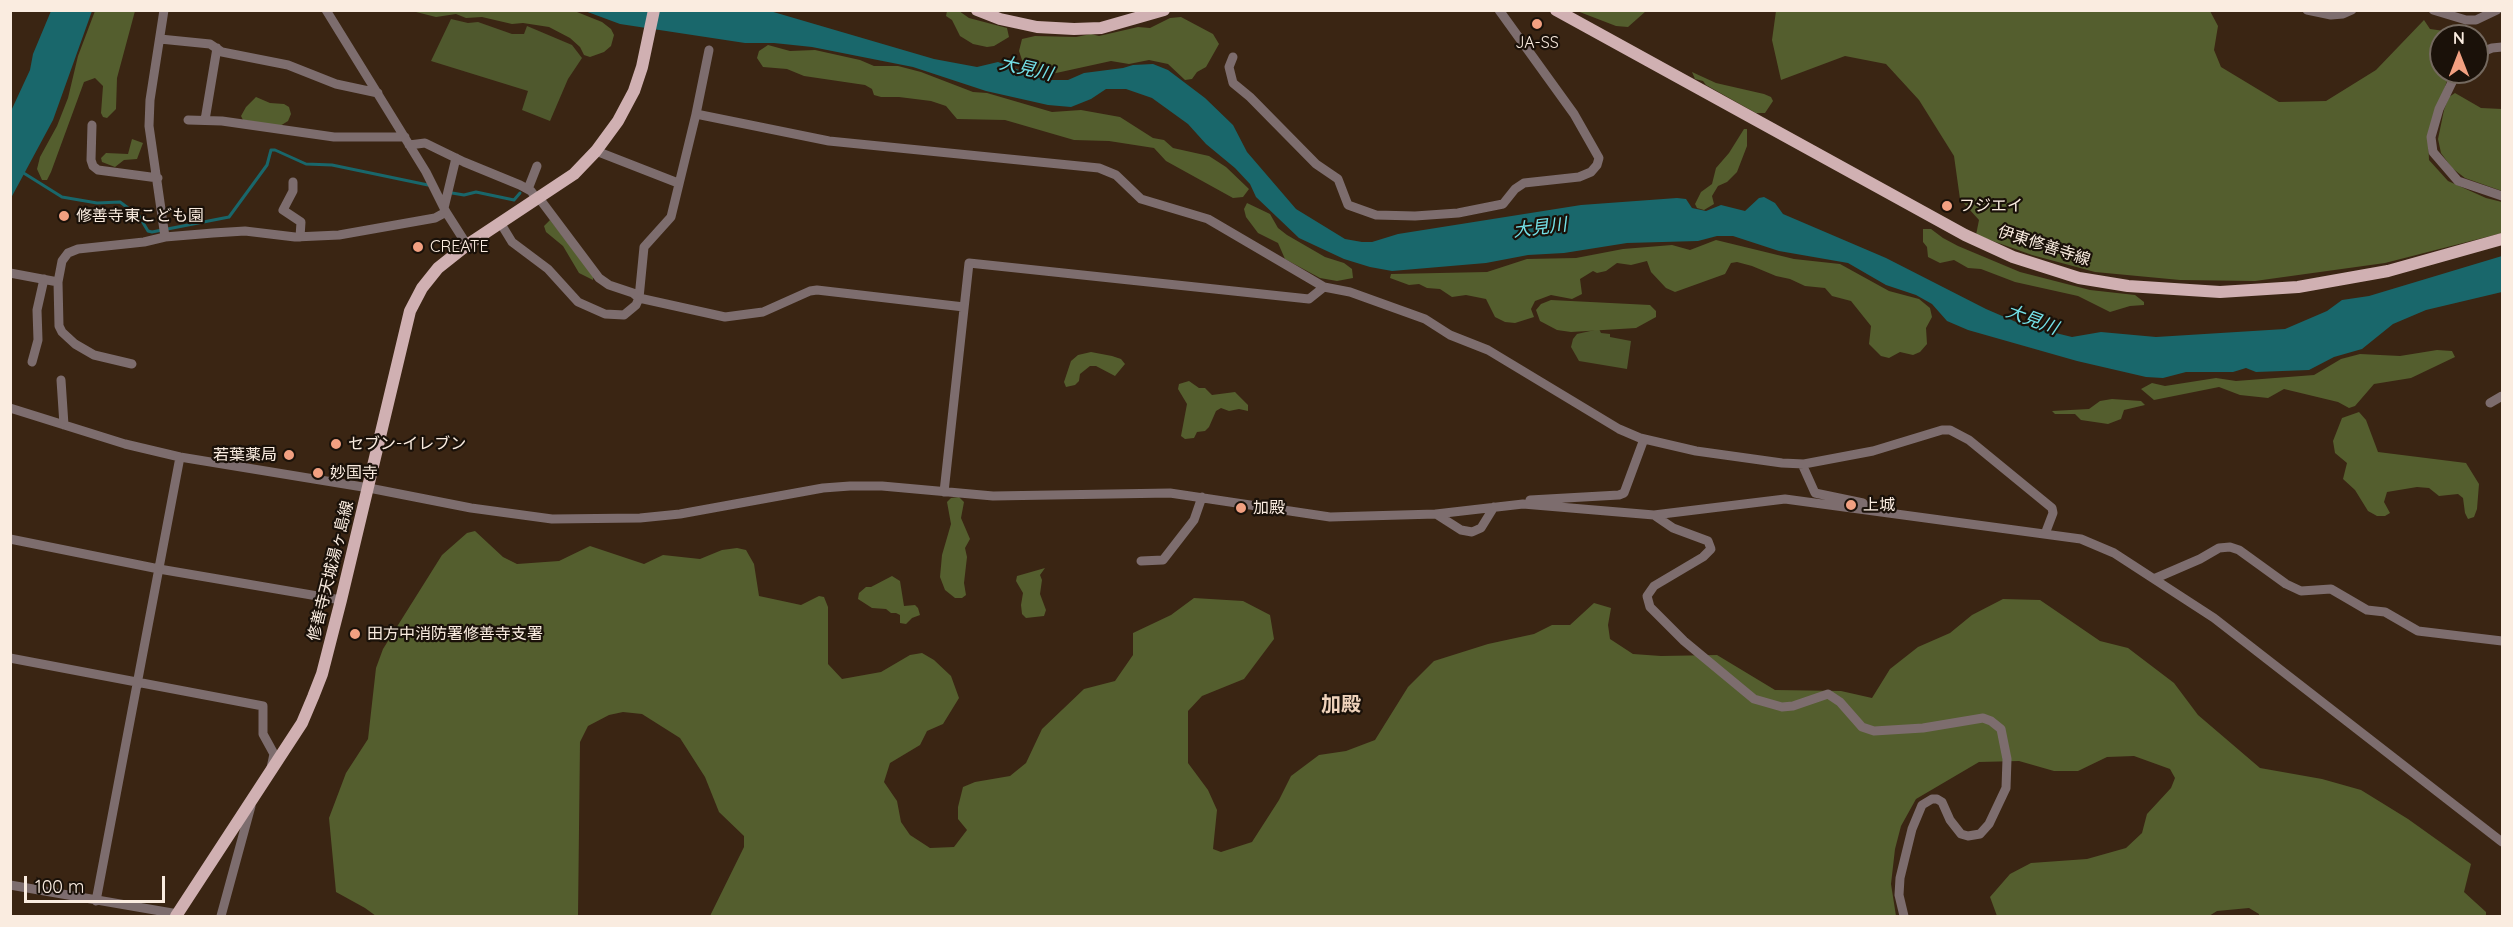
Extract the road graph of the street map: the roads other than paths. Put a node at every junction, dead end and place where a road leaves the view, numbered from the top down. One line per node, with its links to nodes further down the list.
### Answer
1 (164, 10): 12 (street)
2 (326, 10): 17 (street)
3 (654, 10): 23 (main road, 修善寺天城湯ヶ島線)
4 (977, 10): 5 (main road)
5 (1164, 10)
6 (1499, 10): 15 (street)
7 (1556, 10): 36 (main road, 伊東修善寺線)
8 (2307, 10): 9 (street)
9 (2352, 10)
10 (2433, 10): 11 (street)
11 (2497, 10)
12 (160, 39): 13 (street); 26 (street)
13 (217, 48): 17 (street); 20 (street)
14 (708, 50): 18 (street)
15 (1233, 57)
16 (2451, 84): 30 (street)
17 (378, 93): 22 (street)
18 (696, 114): 28 (street); 41 (street)
19 (188, 120): 20 (street)
20 (205, 120): 22 (street)
21 (92, 125): 26 (street)
22 (407, 141): 24 (street); 32 (street)
23 (596, 151): 28 (street); 31 (main road, 修善寺天城湯ヶ島線)
24 (456, 159): 29 (street); 32 (street)
25 (537, 166): 29 (street)
26 (158, 178): 34 (street)
27 (293, 183): 35 (street)
28 (678, 183): 42 (street)
29 (528, 189): 31 (street)
30 (2502, 196)
31 (538, 199): 33 (main road, 修善寺天城湯ヶ島線); 42 (street)
32 (445, 210): 35 (street); 37 (street)
33 (501, 224): 37 (main road, 修善寺天城湯ヶ島線); 42 (street)
34 (165, 237): 35 (street); 40 (street)
35 (300, 237)
36 (2502, 239)
37 (467, 245): 54 (main road, 修善寺天城湯ヶ島線)
38 (10, 273): 39 (street)
39 (44, 279): 40 (street); 44 (street)
40 (58, 282): 45 (street)
41 (1324, 287): 43 (street); 51 (street)
42 (639, 298): 43 (street)
43 (964, 307): 55 (street)
44 (32, 363)
45 (132, 364)
46 (61, 380): 50 (street)
47 (2502, 396): 48 (street)
48 (2490, 403)
49 (10, 408): 50 (street)
50 (64, 425): 52 (street)
51 (1644, 439): 53 (street); 57 (street)
52 (180, 457): 54 (street); 65 (street)
53 (1802, 464): 59 (street); 62 (street)
54 (369, 488): 55 (street); 67 (main road, 修善寺天城湯ヶ島線)
55 (944, 492): 56 (street)
56 (1202, 497): 60 (street); 64 (street)
57 (1520, 504): 58 (street); 61 (street)
58 (1494, 507): 60 (street); 60 (street)
59 (1867, 510): 61 (street); 62 (street)
60 (1436, 513)
61 (1654, 515): 78 (street)
62 (2046, 534): 66 (street)
63 (10, 539): 65 (street)
64 (1141, 561)
65 (159, 568): 67 (street); 70 (street)
66 (2156, 578): 68 (street); 73 (street)
67 (341, 600): 71 (main road, 修善寺天城湯ヶ島線)
68 (2502, 641)
69 (10, 658): 70 (street)
70 (138, 682): 71 (street); 75 (street)
71 (269, 774): 72 (main road, 修善寺天城湯ヶ島線)
72 (254, 794): 76 (main road, 修善寺天城湯ヶ島線); 77 (street)
73 (2502, 843)
74 (10, 885): 75 (street)
75 (96, 901): 76 (street)
76 (177, 915)
77 (221, 916)
78 (1904, 916)

